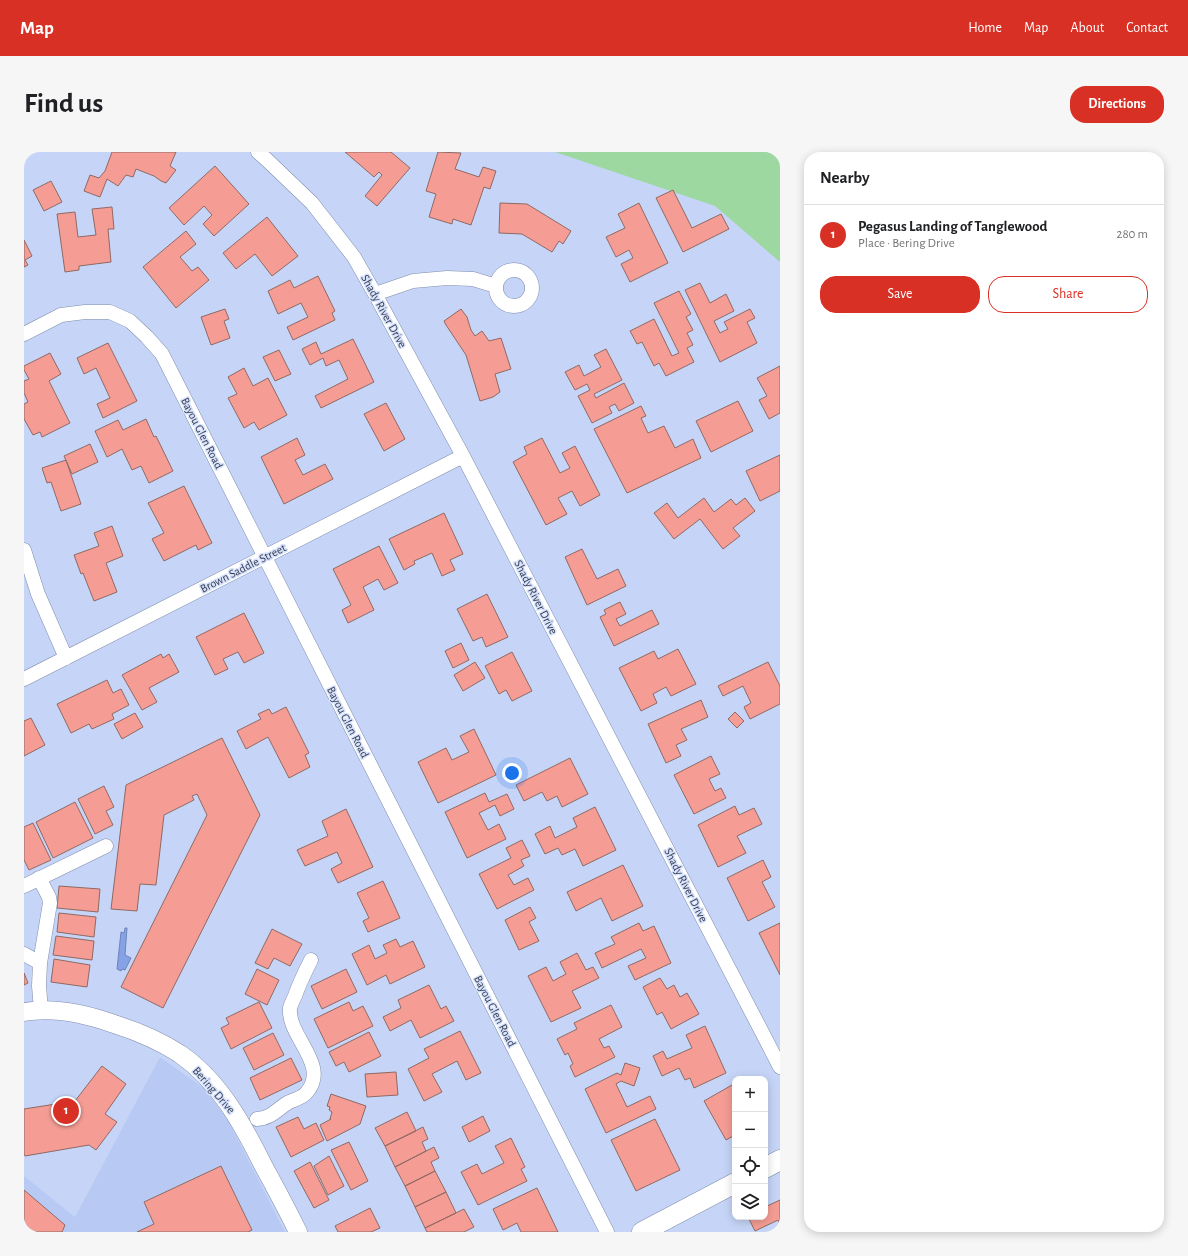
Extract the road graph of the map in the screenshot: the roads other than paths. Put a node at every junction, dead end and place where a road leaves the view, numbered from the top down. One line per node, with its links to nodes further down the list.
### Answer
1 (258, 152): 3 (street, Shady River Drive)
2 (496, 286): 3 (street)
3 (375, 294): 5 (street, Shady River Drive)
4 (24, 334): 7 (street, Bayou Glen Road)
5 (463, 456): 7 (street, Brown Saddle Street); 17 (street, Shady River Drive)
6 (24, 550): 8 (street)
7 (264, 557): 8 (street, Brown Saddle Street); 23 (street, Bayou Glen Road)
8 (66, 658): 9 (street, Brown Saddle Street)
9 (24, 679)
10 (106, 846): 11 (street)
11 (39, 878): 12 (street); 15 (street)
12 (24, 886)
13 (24, 954): 15 (street)
14 (311, 960): 18 (street)
15 (40, 962): 16 (street)
16 (32, 1011): 18 (street, Bering Drive)
17 (780, 1067)
18 (250, 1123): 22 (street, Bering Drive)
19 (780, 1160): 20 (main road)
20 (768, 1166)
21 (733, 1184): 24 (main road)
22 (298, 1232)
23 (607, 1232)
24 (642, 1232)

